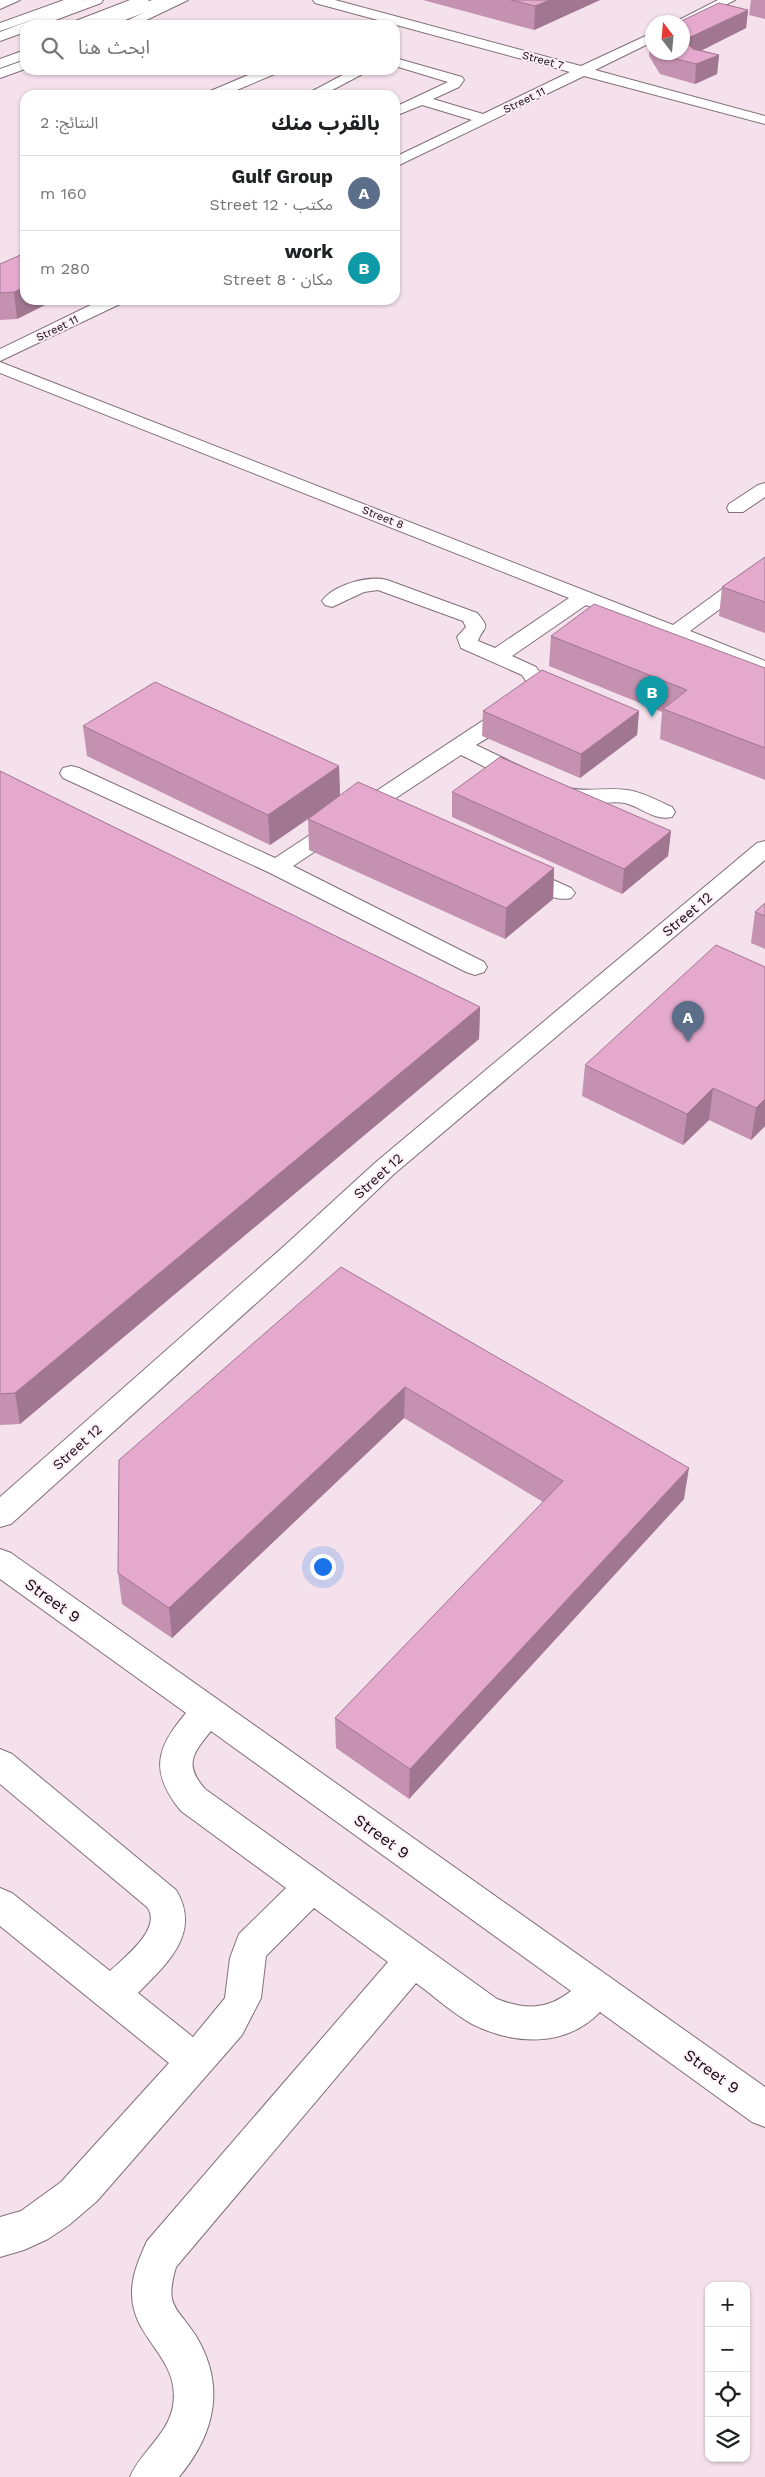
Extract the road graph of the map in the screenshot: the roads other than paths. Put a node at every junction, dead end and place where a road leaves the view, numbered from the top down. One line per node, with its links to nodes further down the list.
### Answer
1 (13, 0): 9 (main road)
2 (76, 0): 18 (main road)
3 (96, 0): 12 (main road)
4 (142, 0): 13 (main road)
5 (164, 0): 14 (main road)
6 (181, 0): 15 (main road)
7 (320, 0): 11 (main road, Street 7)
8 (728, 0): 10 (main road)
9 (0, 5)
10 (690, 18)
11 (391, 19): 16 (main road, Street 7)
12 (43, 20)
13 (91, 20)
14 (113, 20)
15 (136, 20)
16 (395, 20)
17 (400, 21): 28 (main road, Street 7)
18 (0, 27)
19 (20, 29): 20 (main road)
20 (0, 36)
21 (645, 40): 28 (main road, Street 11)
22 (20, 47): 23 (main road)
23 (0, 55)
24 (20, 56): 26 (main road)
25 (400, 63): 34 (main road)
26 (0, 64)
27 (20, 66): 29 (main road)
28 (583, 71): 36 (main road, Street 11); 37 (main road, Street 7)
29 (0, 74)
30 (260, 75): 32 (main road)
31 (353, 75): 33 (main road)
32 (225, 90)
33 (322, 90)
34 (421, 100): 35 (main road); 36 (main road)
35 (400, 110)
36 (484, 119): 38 (main road, Street 11)
37 (765, 120)
38 (400, 160)
39 (104, 305): 40 (main road, Street 11)
40 (0, 356)
41 (0, 367): 45 (main road, Street 8)
42 (765, 489): 43 (main road)
43 (736, 508)
44 (765, 567): 47 (main road)
45 (584, 597): 47 (main road, Street 8); 48 (main road)
46 (332, 601): 48 (main road)
47 (675, 633): 49 (main road, Street 8)
48 (498, 656): 50 (main road)
49 (765, 668)
50 (461, 746): 52 (main road); 55 (main road)
51 (71, 773): 55 (main road)
52 (664, 812)
53 (765, 848): 58 (main road, Street 12)
54 (500, 863): 56 (main road)
55 (276, 867): 57 (main road)
56 (563, 893)
57 (475, 967)
58 (0, 1515)
59 (0, 1562): 60 (main road, Street 9)
60 (208, 1711): 62 (main road); 65 (main road, Street 9)
61 (0, 1764): 66 (main road)
62 (312, 1886): 64 (main road); 67 (main road)
63 (0, 1904): 66 (main road)
64 (413, 1960): 65 (main road); 70 (main road)
65 (597, 1989): 68 (main road, Street 9)
66 (112, 1994): 67 (main road)
67 (194, 2061): 69 (main road)
68 (765, 2109)
69 (0, 2237)
70 (151, 2477)

